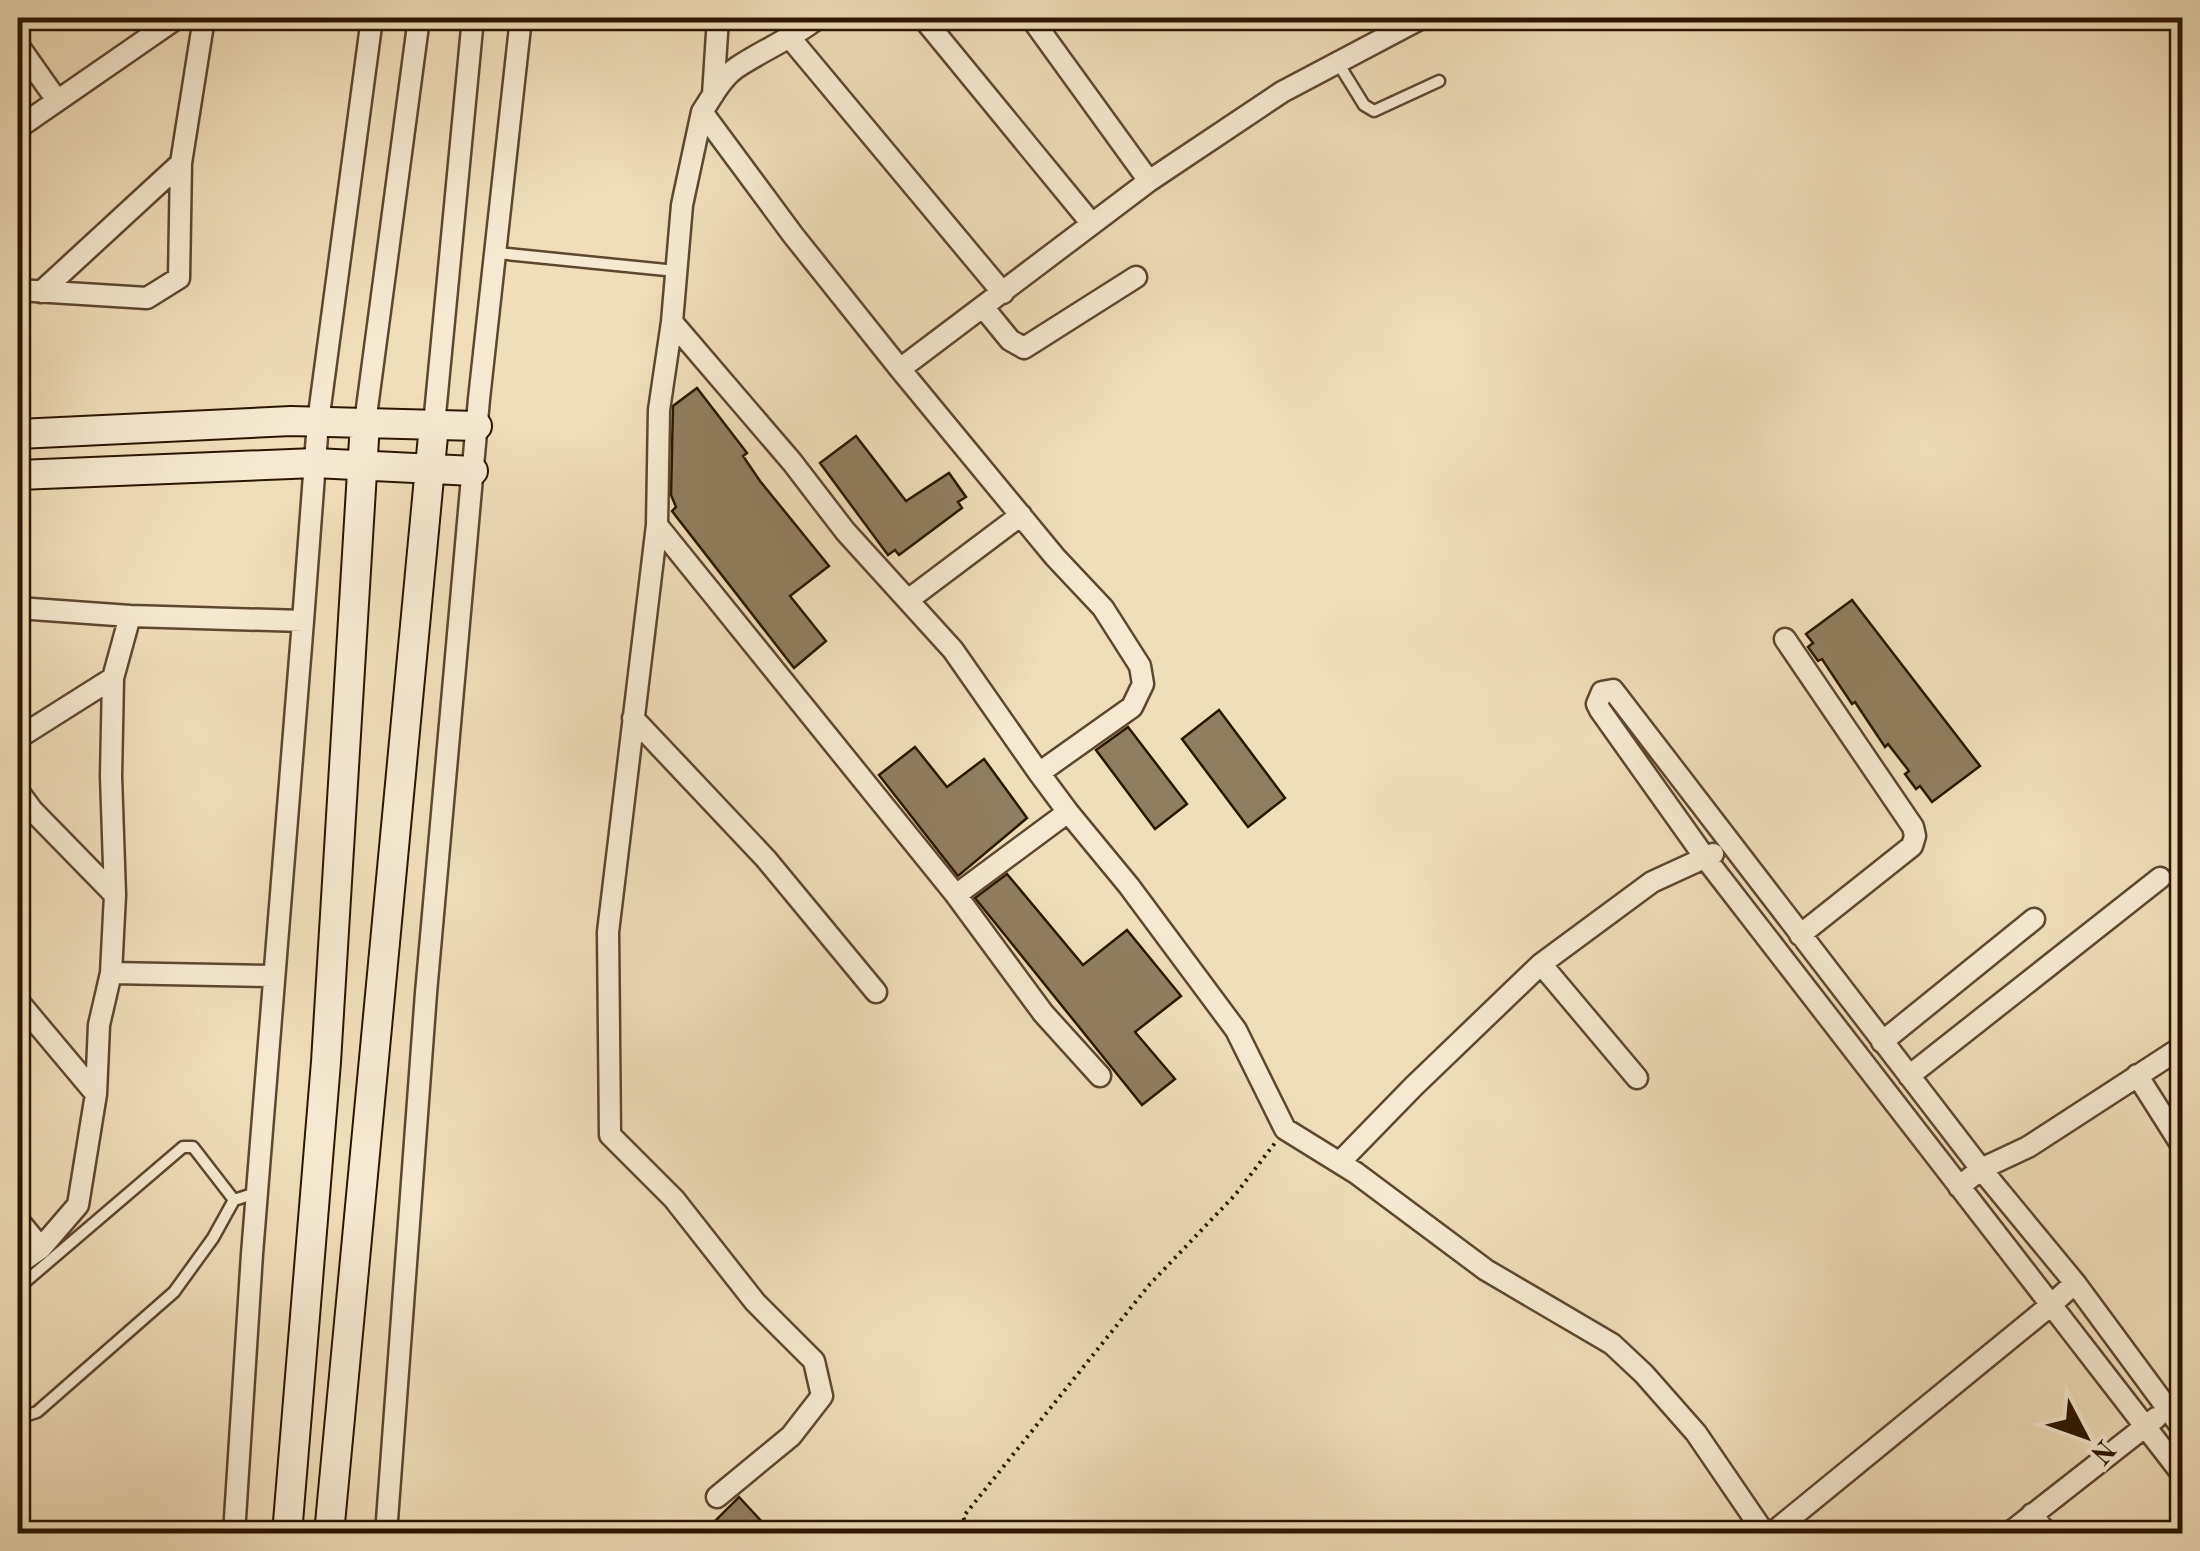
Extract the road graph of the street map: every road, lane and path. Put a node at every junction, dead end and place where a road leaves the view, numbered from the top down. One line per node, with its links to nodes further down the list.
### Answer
1 (177, 18): 16 (street)
2 (204, 18): 19 (street)
3 (372, 18): 31 (street)
4 (418, 18): 32 (street)
5 (473, 18): 33 (street)
6 (521, 18): 22 (street)
7 (718, 18): 17 (street)
8 (818, 18): 12 (street)
9 (923, 18): 21 (street)
10 (1031, 18): 20 (street)
11 (1422, 18): 14 (street)
12 (791, 39): 17 (street); 27 (street)
13 (18, 45): 16 (street)
14 (1337, 62): 15 (lane); 20 (street)
15 (1439, 81)
16 (56, 99): 18 (street)
17 (708, 104): 23 (street); 30 (street)
18 (18, 128)
19 (180, 163): 26 (street); 26 (street)
20 (1149, 181): 21 (street)
21 (1092, 224): 27 (street)
22 (497, 253): 23 (lane); 34 (street)
23 (676, 271): 29 (street)
24 (1136, 277): 28 (street)
25 (18, 290): 26 (street)
26 (42, 292)
27 (1003, 292): 28 (street)
28 (983, 307): 30 (street)
29 (672, 322): 42 (street); 43 (street)
30 (900, 370): 41 (street)
31 (318, 422): 32 (street); 35 (street); 36 (street)
32 (365, 423): 33 (street); 37 (street)
33 (434, 425): 34 (street); 38 (street)
34 (477, 426): 39 (street)
35 (18, 434)
36 (315, 463): 37 (street); 40 (street); 46 (street)
37 (361, 464): 38 (street); 94 (street)
38 (428, 468): 39 (street); 95 (street)
39 (473, 471): 96 (street)
40 (18, 475)
41 (1021, 515): 43 (street); 51 (street)
42 (657, 524): 49 (street); 58 (street)
43 (908, 600): 51 (street)
44 (18, 608): 45 (street)
45 (130, 616): 46 (street); 48 (street)
46 (303, 621): 63 (street)
47 (1785, 638): 60 (street)
48 (113, 678): 50 (street); 57 (street)
49 (633, 718): 64 (street); 91 (street)
50 (18, 738)
51 (1040, 773): 53 (street)
52 (18, 790): 57 (street)
53 (1068, 812): 58 (street); 73 (street)
54 (1728, 843): 55 (street); 55 (street); 60 (street)
55 (1706, 860): 61 (street); 77 (street)
56 (2160, 878): 70 (street)
57 (115, 894): 62 (street)
58 (956, 895): 69 (street)
59 (2034, 919): 66 (street)
60 (1800, 935): 66 (street)
61 (1541, 964): 71 (street); 75 (street)
62 (111, 973): 63 (street); 72 (street)
63 (274, 976): 78 (street)
64 (876, 992)
65 (18, 1001): 72 (street)
66 (1882, 1042): 70 (street)
67 (2182, 1047): 68 (street)
68 (2136, 1075): 74 (street); 76 (street)
69 (1100, 1076)
70 (1908, 1076): 76 (street)
71 (1637, 1078)
72 (96, 1094): 81 (street)
73 (1285, 1128): 75 (street); 97 (path)
74 (2182, 1146)
75 (1340, 1162): 98 (street)
76 (1981, 1169): 77 (street); 83 (street)
77 (1958, 1187): 85 (street)
78 (257, 1193): 79 (lane); 93 (street)
79 (234, 1200): 84 (lane); 87 (lane)
80 (18, 1220): 81 (street)
81 (40, 1248): 82 (street)
82 (18, 1264)
83 (2075, 1282): 85 (street); 86 (street)
84 (18, 1288)
85 (2051, 1306): 88 (street); 98 (street)
86 (2169, 1411): 88 (street); 89 (street)
87 (18, 1412)
88 (2144, 1425): 90 (street); 92 (street)
89 (2182, 1428)
90 (2182, 1474)
91 (717, 1497)
92 (2032, 1514): 99 (street); 100 (street)
93 (234, 1534)
94 (286, 1534)
95 (328, 1534)
96 (386, 1534)
97 (970, 1534)
98 (1768, 1534)
99 (2008, 1534)
100 (2046, 1534)

